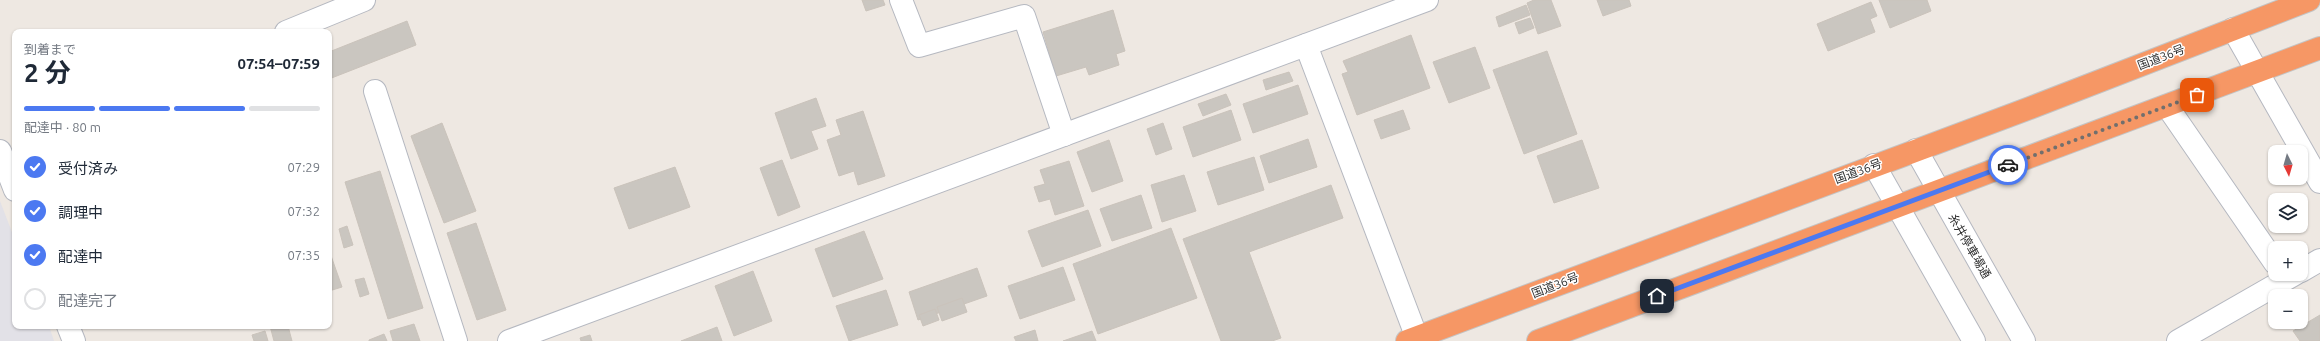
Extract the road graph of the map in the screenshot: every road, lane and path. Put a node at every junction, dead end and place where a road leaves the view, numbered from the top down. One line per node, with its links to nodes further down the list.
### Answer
1 (364, 0): 5 (street)
2 (901, 0): 12 (street)
3 (1427, 0): 7 (street)
4 (2309, 0): 6 (highway, 国道36号)
5 (293, 29)
6 (2233, 29): 9 (street); 14 (highway, 国道36号)
7 (1306, 45): 12 (street); 26 (street)
8 (2320, 48): 9 (highway)
9 (2257, 71): 11 (highway); 18 (street)
10 (375, 91): 28 (street)
11 (2168, 106): 19 (highway); 21 (street)
12 (1064, 135): 29 (street)
13 (12, 145): 15 (street)
14 (1916, 150): 16 (highway, 国道36号); 19 (street, 糸井停車場通)
15 (0, 151): 17 (street)
16 (1874, 165): 20 (street); 26 (highway, 国道36号)
17 (12, 182)
18 (2320, 182)
19 (1938, 190): 20 (highway); 32 (street, 糸井停車場通)
20 (1896, 206): 30 (highway); 31 (street)
21 (2268, 244)
22 (2320, 260): 23 (street)
23 (2308, 264)
24 (2274, 281): 33 (street)
25 (69, 329): 27 (street)
26 (1412, 339)
27 (74, 341)
28 (456, 341)
29 (509, 341)
30 (1538, 341)
31 (1974, 341)
32 (2024, 341)
33 (2178, 341)

